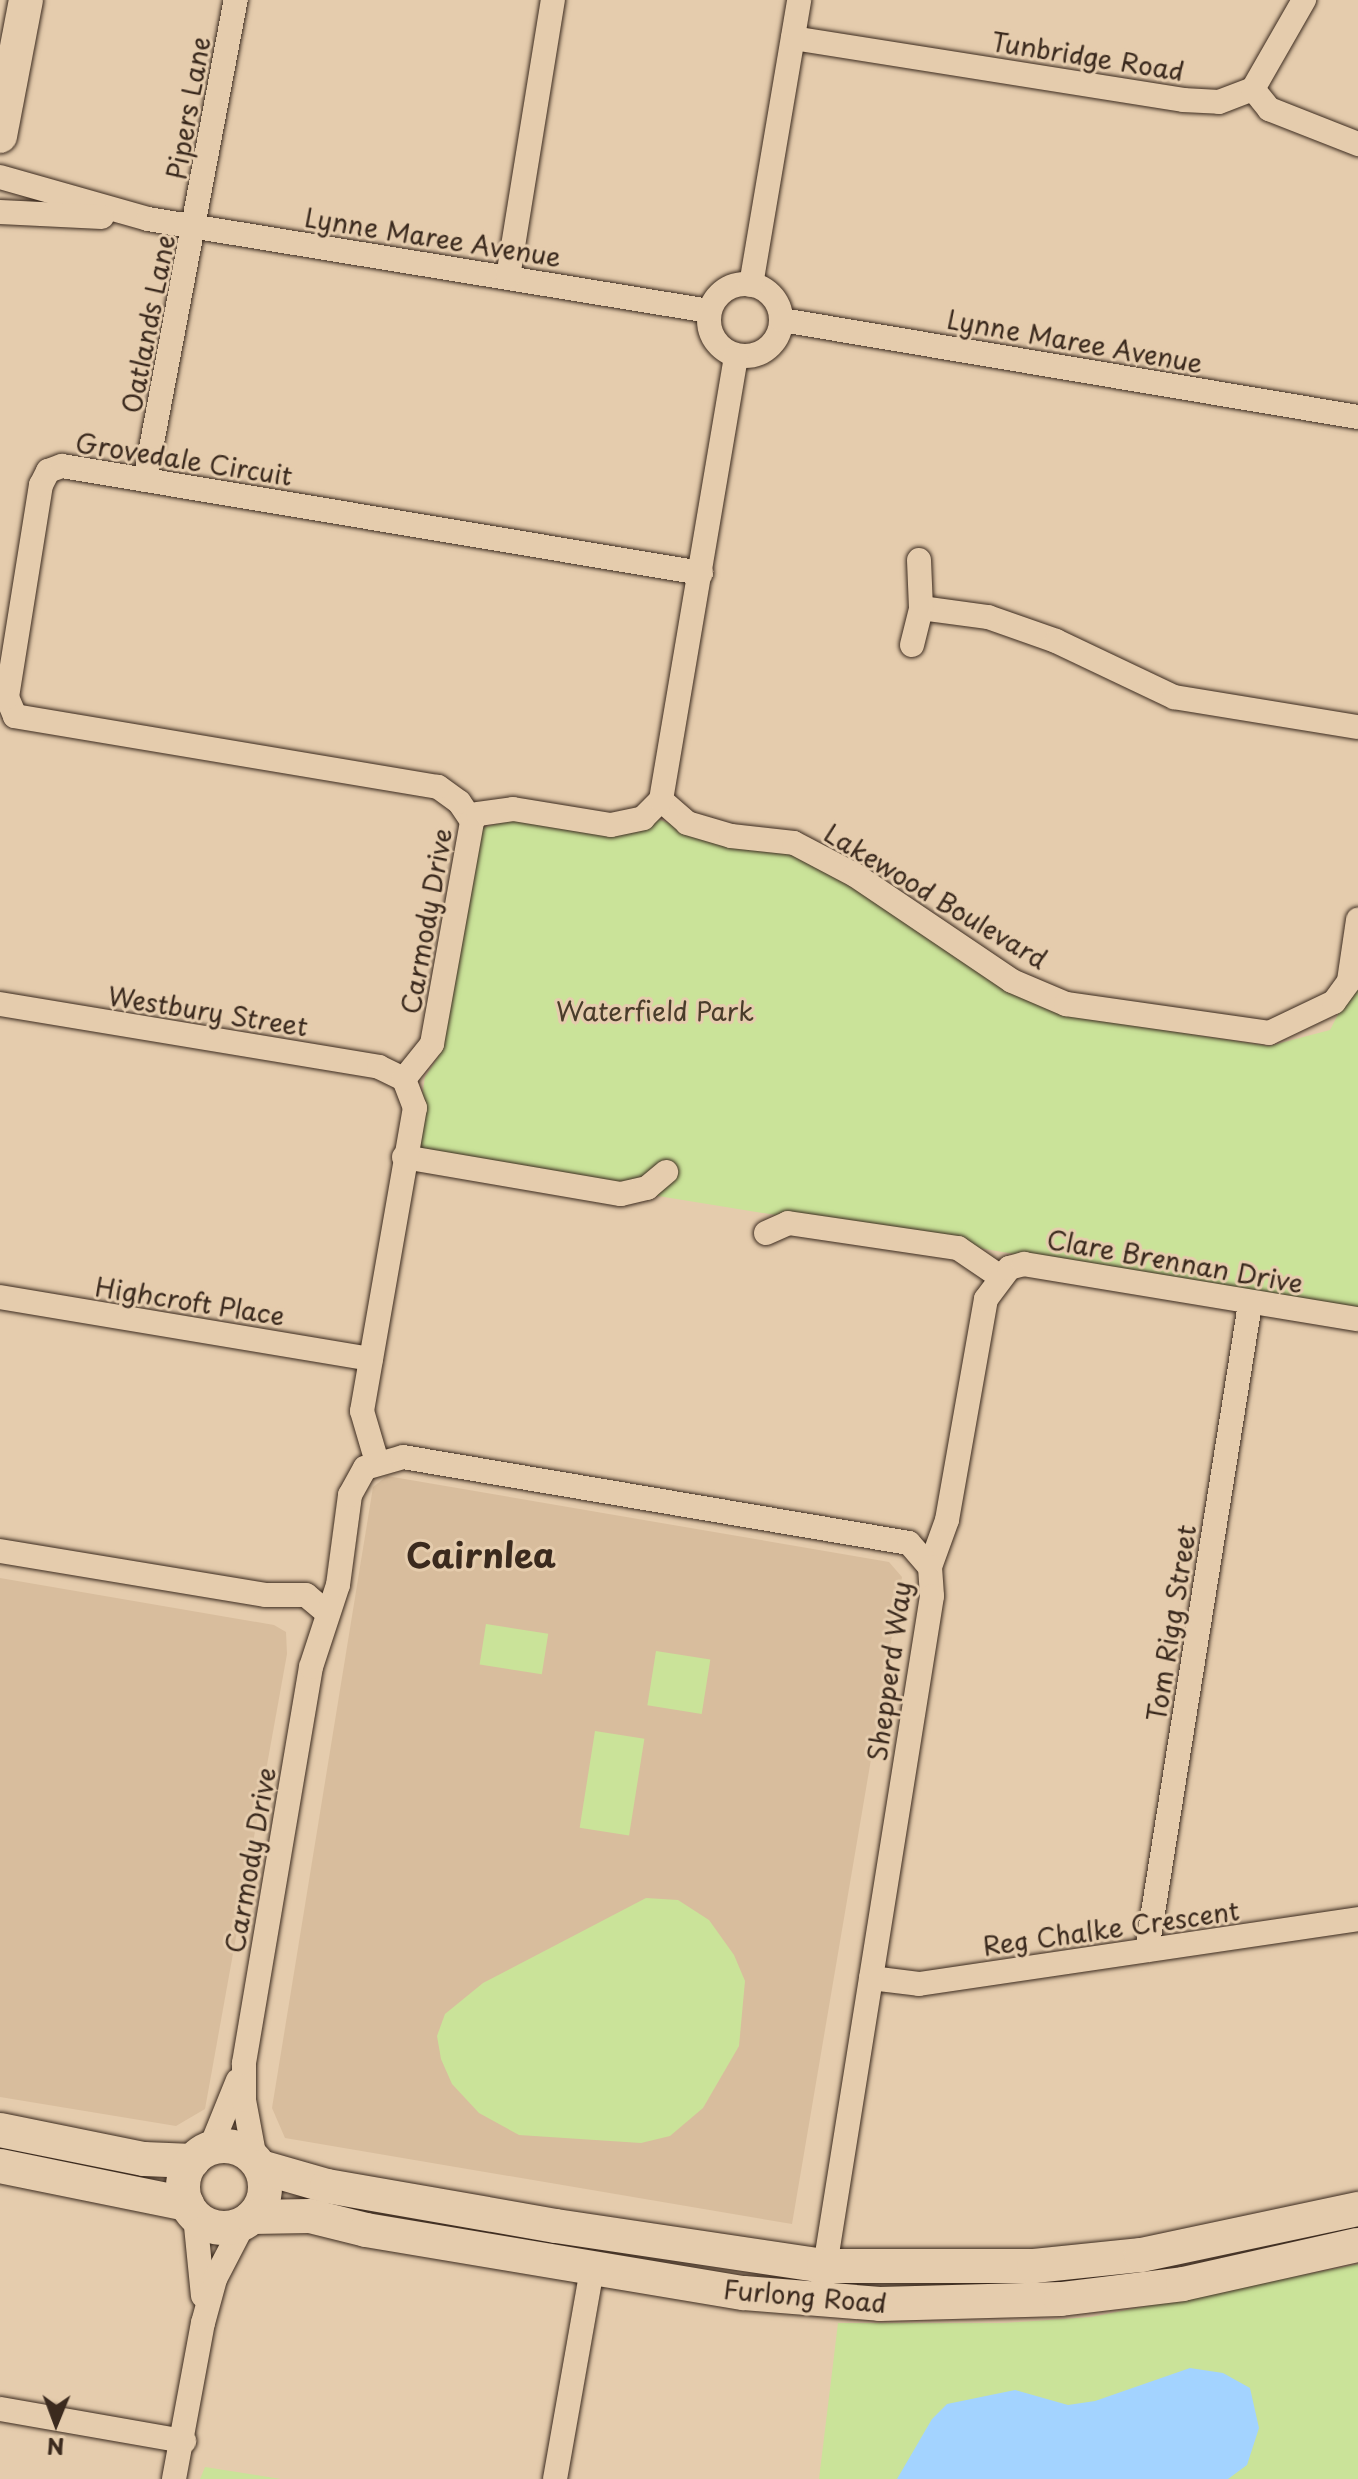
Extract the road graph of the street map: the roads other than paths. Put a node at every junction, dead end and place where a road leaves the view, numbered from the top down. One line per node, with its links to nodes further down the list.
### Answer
1 (26, 0): 8 (main road)
2 (236, 0): 13 (street, Pipers Lane)
3 (553, 0): 14 (street)
4 (799, 0): 6 (street)
5 (1304, 0): 7 (street)
6 (793, 38): 7 (street, Tunbridge Road); 15 (street)
7 (1253, 89): 9 (street)
8 (0, 136)
9 (1358, 144)
10 (0, 177): 12 (street, Lynne Maree Avenue)
11 (0, 212): 12 (street, Lynne Maree Avenue)
12 (148, 219): 13 (street, Lynne Maree Avenue)
13 (196, 227): 14 (street, Lynne Maree Avenue); 20 (street, Oatlands Lane)
14 (508, 277): 16 (street, Lynne Maree Avenue)
15 (751, 285): 16 (street); 17 (street)
16 (709, 311): 18 (street)
17 (782, 320): 18 (street); 19 (street, Lynne Maree Avenue)
18 (736, 356): 22 (street)
19 (1358, 417)
20 (145, 480): 22 (street, Grovedale Circuit); 27 (street, Grovedale Circuit)
21 (919, 560): 23 (street)
22 (701, 573): 26 (street)
23 (921, 608): 24 (street); 25 (street)
24 (912, 645)
25 (1358, 727)
26 (661, 800): 27 (street, Carmody Drive); 28 (street, Lakewood Boulevard)
27 (472, 821): 30 (street, Carmody Drive)
28 (1358, 920)
29 (0, 1004): 30 (street, Westbury Street)
30 (404, 1079): 31 (street)
31 (404, 1157): 32 (street); 38 (street)
32 (666, 1172)
33 (766, 1233): 34 (street)
34 (999, 1276): 36 (street, Clare Brennan Drive); 41 (street)
35 (0, 1297): 38 (street, Highcroft Place)
36 (1250, 1304): 37 (street, Clare Brennan Drive); 44 (street, Tom Rigg Street)
37 (1358, 1319)
38 (371, 1359): 39 (street)
39 (377, 1462): 41 (street, Shepperd Way); 42 (street)
40 (0, 1551): 42 (street)
41 (930, 1567): 45 (street, Shepperd Way)
42 (316, 1607): 46 (street, Carmody Drive)
43 (1358, 1919): 44 (street, Reg Chalke Crescent)
44 (1147, 1950): 45 (street, Reg Chalke Crescent)
45 (871, 1978): 55 (street, Shepperd Way)
46 (244, 2063): 48 (street, Carmody Drive); 49 (street, Carmody Drive)
47 (0, 2130): 48 (main road)
48 (201, 2155): 49 (main road); 52 (main road)
49 (258, 2163): 53 (main road); 55 (main road, Furlong Road)
50 (0, 2166): 52 (main road)
51 (1358, 2209): 55 (main road, Furlong Road)
52 (191, 2210): 53 (main road); 58 (street)
53 (248, 2220): 56 (main road, Furlong Road); 58 (street)
54 (1358, 2245): 57 (main road, Furlong Road)
55 (824, 2266): 57 (street, Shepperd Way)
56 (592, 2269): 57 (main road, Furlong Road); 62 (street)
57 (820, 2301)
58 (203, 2323): 60 (street)
59 (0, 2409): 60 (street)
60 (184, 2441): 61 (street)
61 (174, 2479)
62 (555, 2479)

